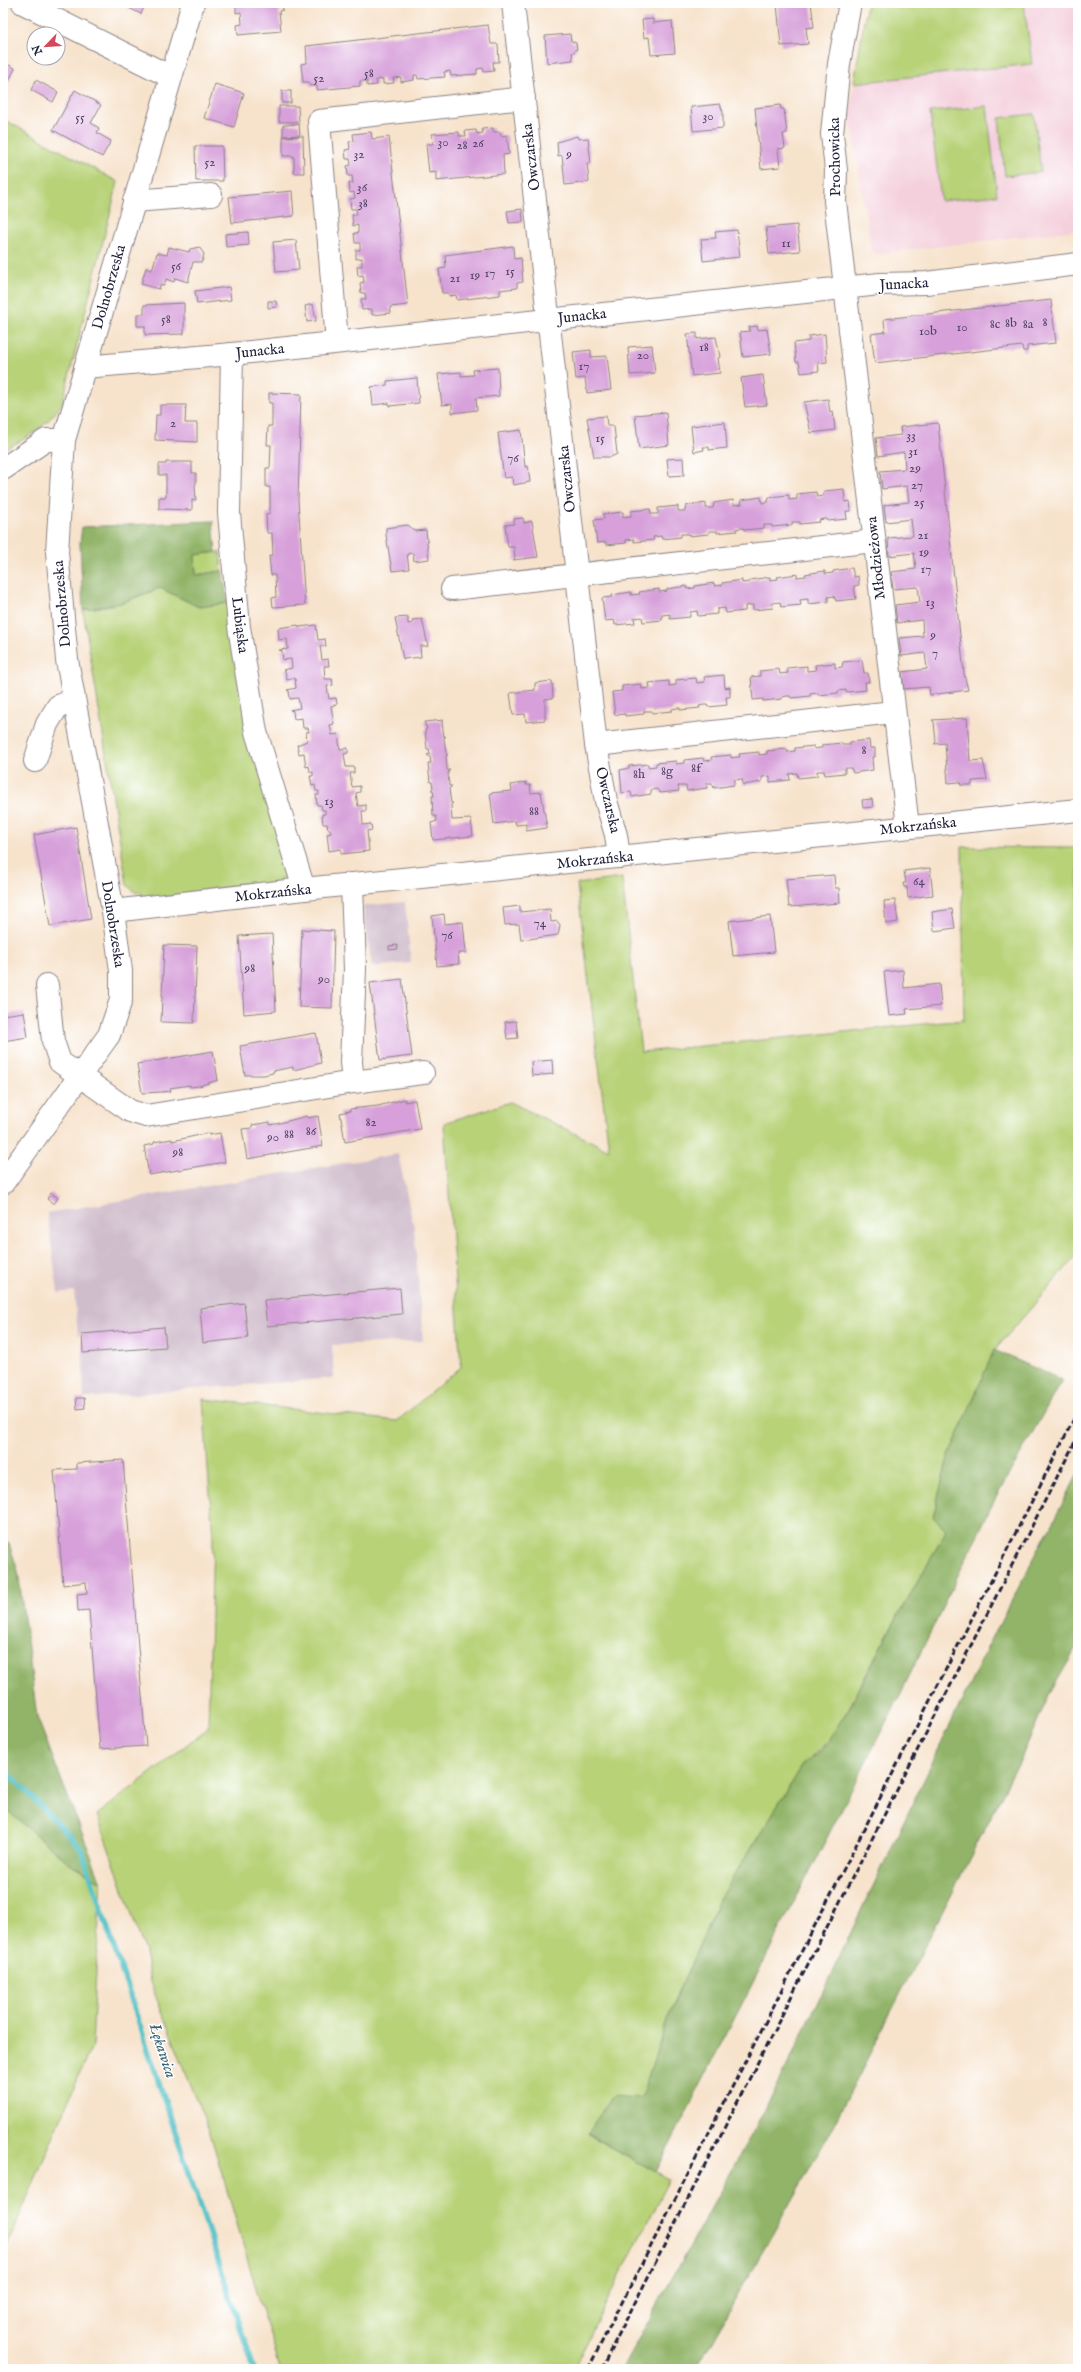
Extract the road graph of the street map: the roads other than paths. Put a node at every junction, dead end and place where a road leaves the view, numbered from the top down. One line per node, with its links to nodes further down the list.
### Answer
1 (23, 3): 5 (street)
2 (193, 3): 5 (street, Dolnobrzeska)
3 (513, 3): 6 (street, Owczarska)
4 (850, 3): 10 (street, Prochowicka)
5 (171, 77): 8 (street, Dolnobrzeska)
6 (524, 98): 11 (street, Owczarska); 12 (street)
7 (211, 195): 8 (street)
8 (134, 201): 14 (street, Dolnobrzeska)
9 (1078, 264): 10 (street, Junacka)
10 (846, 289): 11 (street, Junacka); 17 (street, Młodzieżowa)
11 (549, 319): 12 (street, Junacka); 18 (street, Owczarska)
12 (337, 342): 13 (street, Junacka)
13 (232, 354): 14 (street, Junacka); 28 (street, Lubiąska)
14 (85, 367): 15 (street, Dolnobrzeska)
15 (64, 440): 16 (street); 20 (street, Dolnobrzeska)
16 (3, 469)
17 (874, 540): 18 (street); 21 (street, Młodzieżowa)
18 (577, 573): 19 (street); 22 (street, Owczarska)
19 (452, 589)
20 (74, 700): 23 (street); 29 (street, Dolnobrzeska)
21 (893, 712): 22 (street); 25 (street, Młodzieżowa)
22 (596, 745): 26 (street, Owczarska)
23 (35, 760)
24 (1078, 810): 25 (street, Mokrzańska)
25 (908, 827): 26 (street, Mokrzańska)
26 (619, 857): 27 (street, Mokrzańska)
27 (352, 884): 28 (street, Mokrzańska); 33 (street)
28 (304, 889): 29 (street, Mokrzańska)
29 (113, 911): 32 (street, Dolnobrzeska)
30 (47, 984): 32 (street)
31 (423, 1073): 33 (street)
32 (81, 1075): 33 (street); 34 (street, Dolnobrzeska)
33 (353, 1082)
34 (3, 1183)

